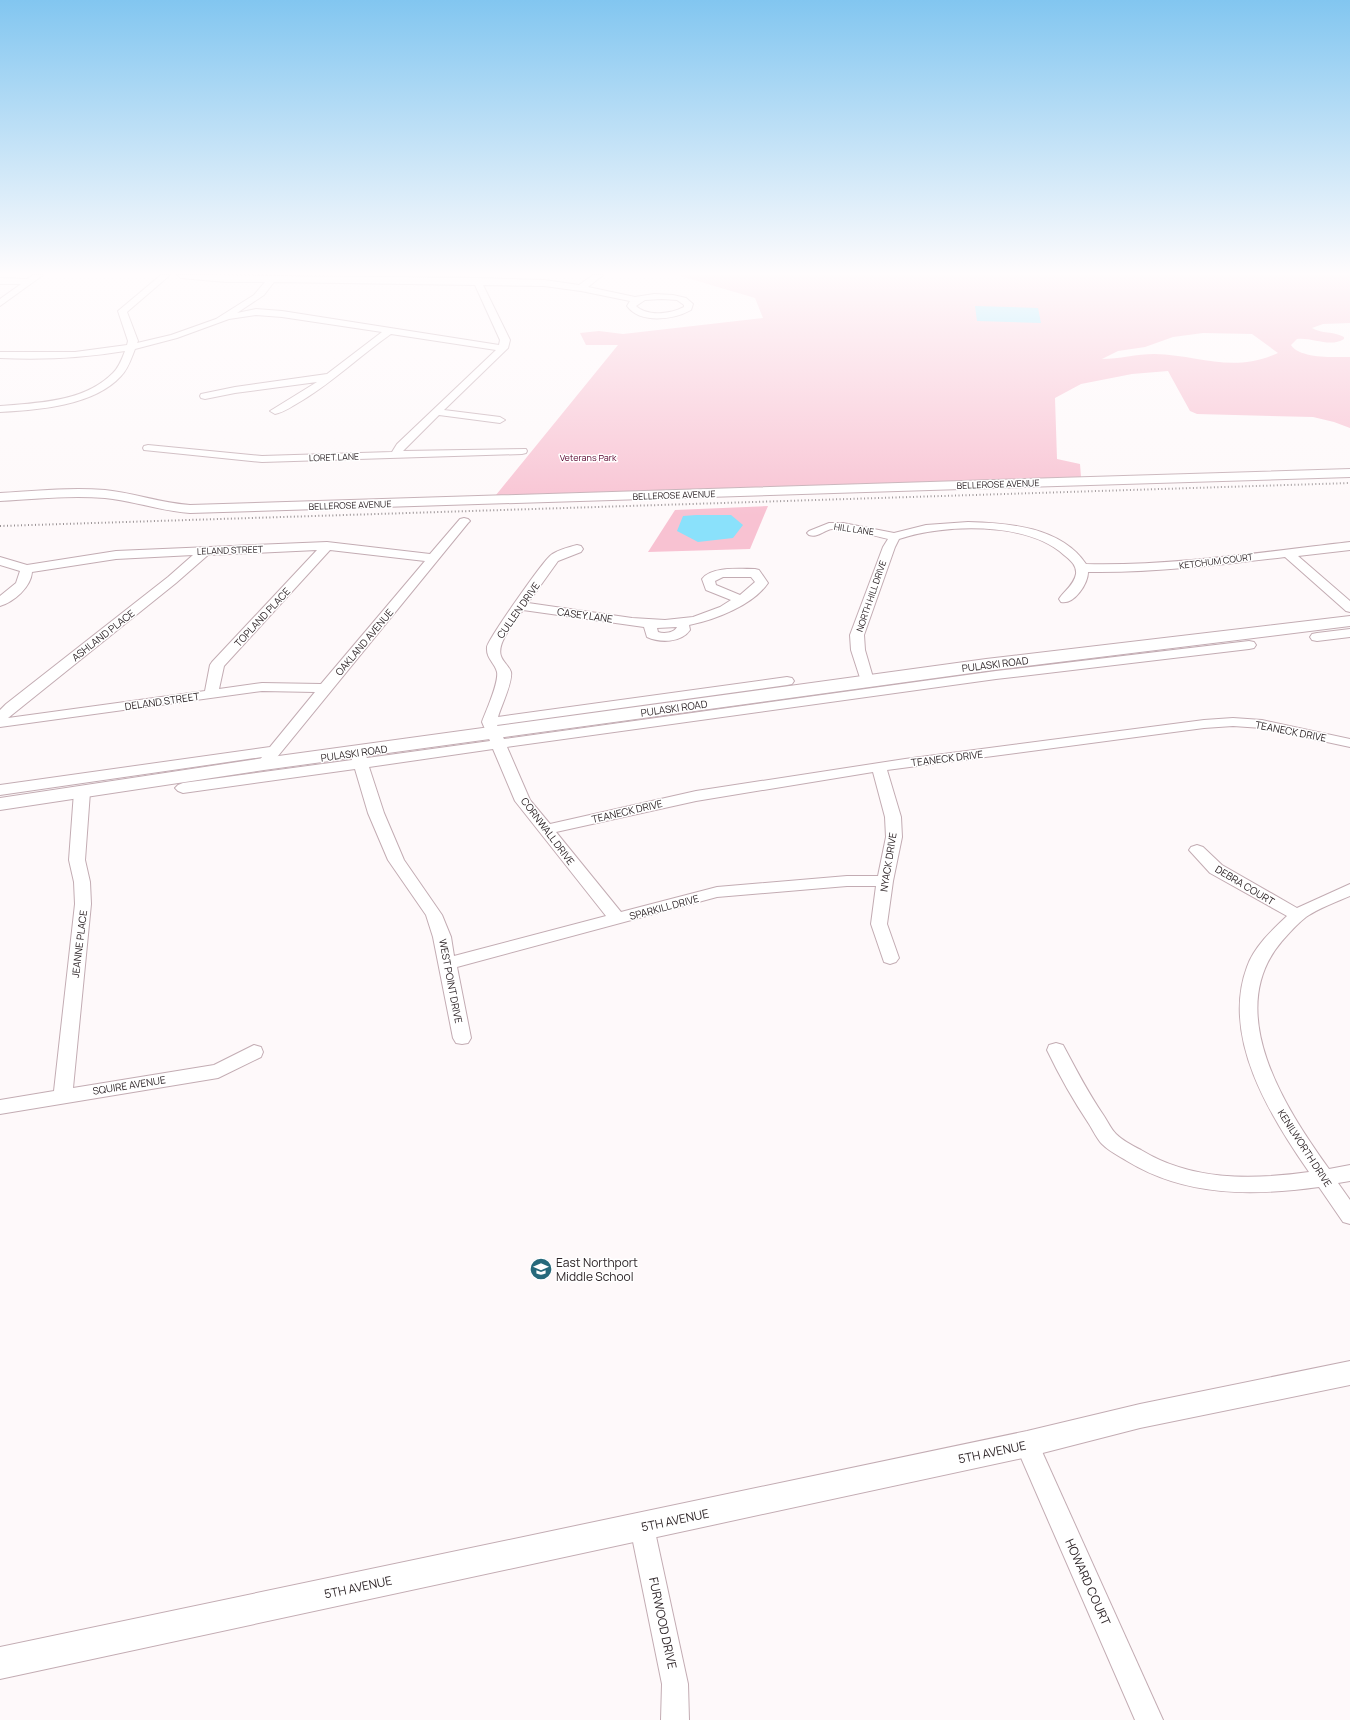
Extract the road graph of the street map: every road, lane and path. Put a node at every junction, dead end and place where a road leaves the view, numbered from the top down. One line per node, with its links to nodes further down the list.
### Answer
1 (6, 355): 2 (street)
2 (75, 355)
3 (128, 355): 8 (street)
4 (358, 355): 6 (street)
5 (496, 355): 10 (street)
6 (330, 376): 7 (street); 9 (street)
7 (205, 396)
8 (0, 408)
9 (275, 411)
10 (437, 412): 11 (street); 14 (street)
11 (500, 420)
12 (148, 448): 14 (street, LORET LANE)
13 (522, 451): 14 (street, LORET LANE)
14 (395, 454)
15 (1350, 473): 16 (street, BELLEROSE AVENUE)
16 (0, 497)
17 (464, 521): 25 (street, OAKLAND AVENUE)
18 (813, 533): 19 (street, HILL LANE)
19 (895, 537): 27 (street); 41 (street, NORTH HILL DRIVE)
20 (327, 546): 23 (street, LELAND STREET); 25 (street, LELAND STREET); 43 (street, TOPLAND PLACE)
21 (1350, 546): 24 (street, KETCHUM COURT)
22 (577, 549): 32 (street, CULLEN DRIVE)
23 (205, 551): 28 (street, LELAND STREET); 44 (street, ASHLAND PLACE)
24 (1288, 553): 27 (street, KETCHUM COURT); 33 (street)
25 (434, 558): 42 (street, OAKLAND AVENUE)
26 (0, 561): 28 (street)
27 (1082, 568): 30 (street)
28 (26, 569): 31 (street)
29 (740, 600): 32 (street, CASEY LANE)
30 (1065, 600)
31 (0, 602)
32 (519, 606): 46 (street, CULLEN DRIVE)
33 (1350, 608)
34 (1350, 621): 38 (main road, PULASKI ROAD)
35 (1350, 633): 36 (street)
36 (1317, 637)
37 (1250, 645): 38 (street)
38 (1188, 646): 39 (main road, PULASKI ROAD)
39 (991, 670): 41 (main road, PULASKI ROAD); 46 (street)
40 (787, 681): 46 (street)
41 (867, 681): 46 (main road, PULASKI ROAD)
42 (325, 688): 43 (street, DELAND STREET); 48 (street, OAKLAND AVENUE)
43 (211, 694): 45 (street, DELAND STREET)
44 (0, 718)
45 (0, 723)
46 (494, 733): 49 (main road, PULASKI ROAD); 55 (street, CORNWALL DRIVE)
47 (1350, 743): 50 (street, TEANECK DRIVE)
48 (270, 758): 49 (main road, PULASKI ROAD); 52 (street); 53 (main road, PULASKI ROAD)
49 (359, 758): 51 (street); 62 (street, WEST POINT DRIVE)
50 (879, 767): 55 (street, TEANECK DRIVE); 57 (street, NYACK DRIVE)
51 (183, 788)
52 (0, 790)
53 (82, 792): 54 (main road, PULASKI ROAD); 66 (street, JEANNE PLACE)
54 (0, 804)
55 (546, 830): 60 (street, CORNWALL DRIVE)
56 (1196, 850): 59 (street, DEBRA COURT)
57 (885, 881): 60 (street, SPARKILL DRIVE); 61 (street, NYACK DRIVE)
58 (1350, 889): 59 (street, KENILWORTH DRIVE)
59 (1297, 916): 69 (street, KENILWORTH DRIVE)
60 (618, 919): 62 (street, SPARKILL DRIVE)
61 (890, 958)
62 (448, 963): 63 (street, WEST POINT DRIVE)
63 (462, 1038)
64 (1056, 1050): 69 (street)
65 (254, 1052): 66 (street, SQUIRE AVENUE)
66 (63, 1096): 67 (street, SQUIRE AVENUE)
67 (0, 1107)
68 (1350, 1173): 69 (street)
69 (1324, 1179): 70 (street, KENILWORTH DRIVE)
70 (1350, 1216)
71 (1350, 1373): 72 (street, 5TH AVENUE)
72 (1027, 1444): 73 (street, 5TH AVENUE); 76 (street, HOWARD COURT)
73 (642, 1527): 74 (street, 5TH AVENUE); 75 (street, FURWOOD DRIVE)
74 (0, 1663)
75 (675, 1720)
76 (1149, 1720)

